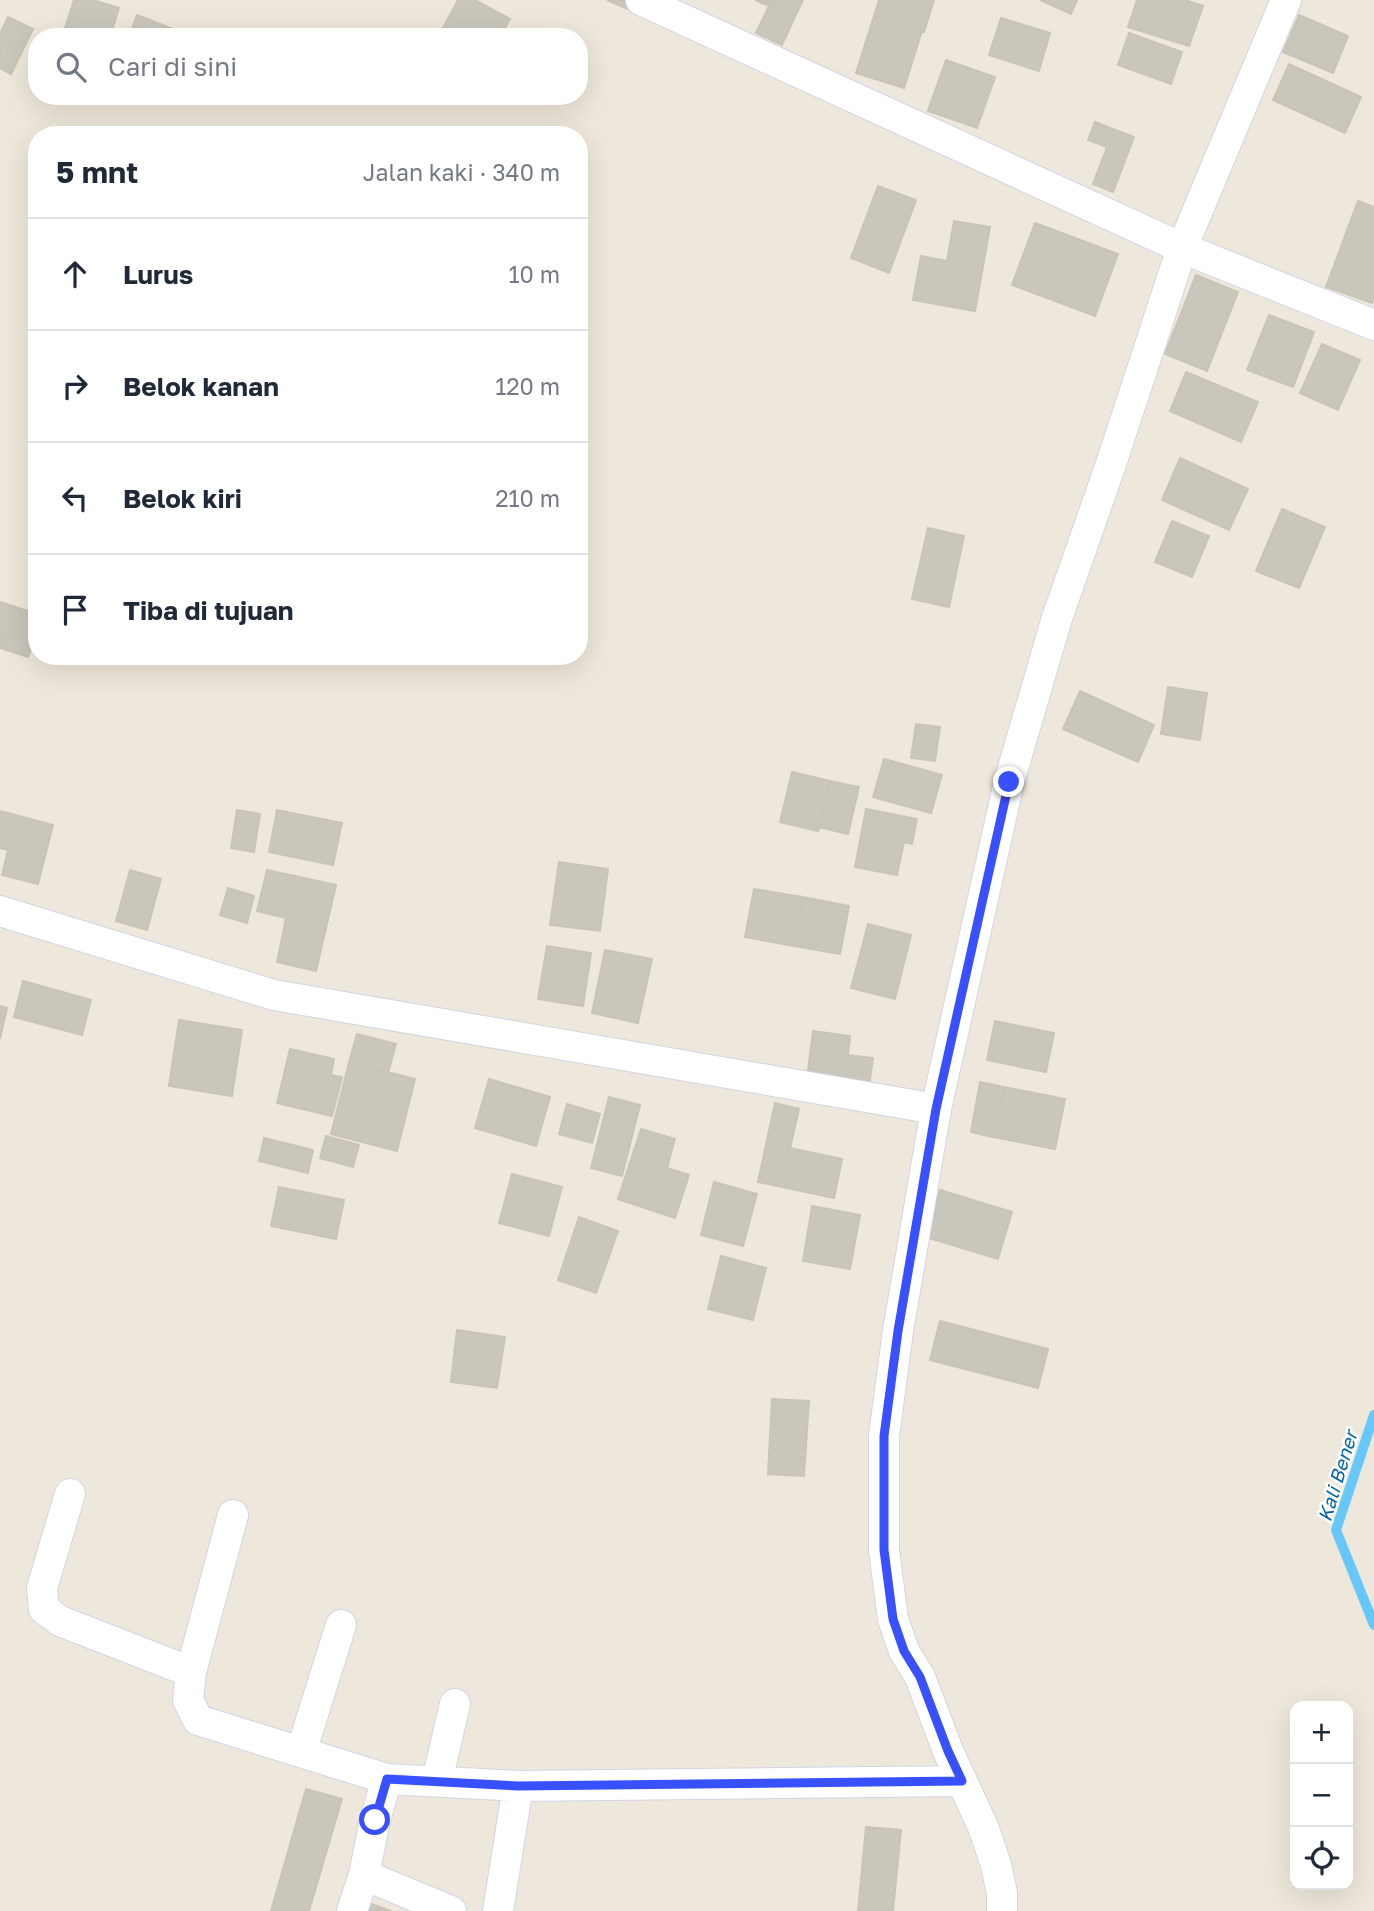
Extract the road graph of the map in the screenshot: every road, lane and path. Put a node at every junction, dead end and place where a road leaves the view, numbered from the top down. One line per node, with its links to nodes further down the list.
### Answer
1 (641, 0): 3 (street)
2 (1286, 0): 3 (street)
3 (1182, 248): 4 (street); 6 (street)
4 (1374, 325)
5 (0, 911): 6 (street)
6 (936, 1109): 15 (street)
7 (70, 1494): 10 (street)
8 (233, 1515): 10 (street)
9 (341, 1625): 12 (street)
10 (191, 1672): 12 (street)
11 (455, 1704): 14 (street)
12 (301, 1752): 13 (street)
13 (387, 1779): 14 (street); 17 (street)
14 (437, 1781): 16 (street)
15 (962, 1781): 16 (street); 21 (street)
16 (518, 1786): 20 (street)
17 (364, 1875): 18 (street); 19 (street)
18 (352, 1911)
19 (451, 1911)
20 (498, 1911)
21 (1002, 1911)

